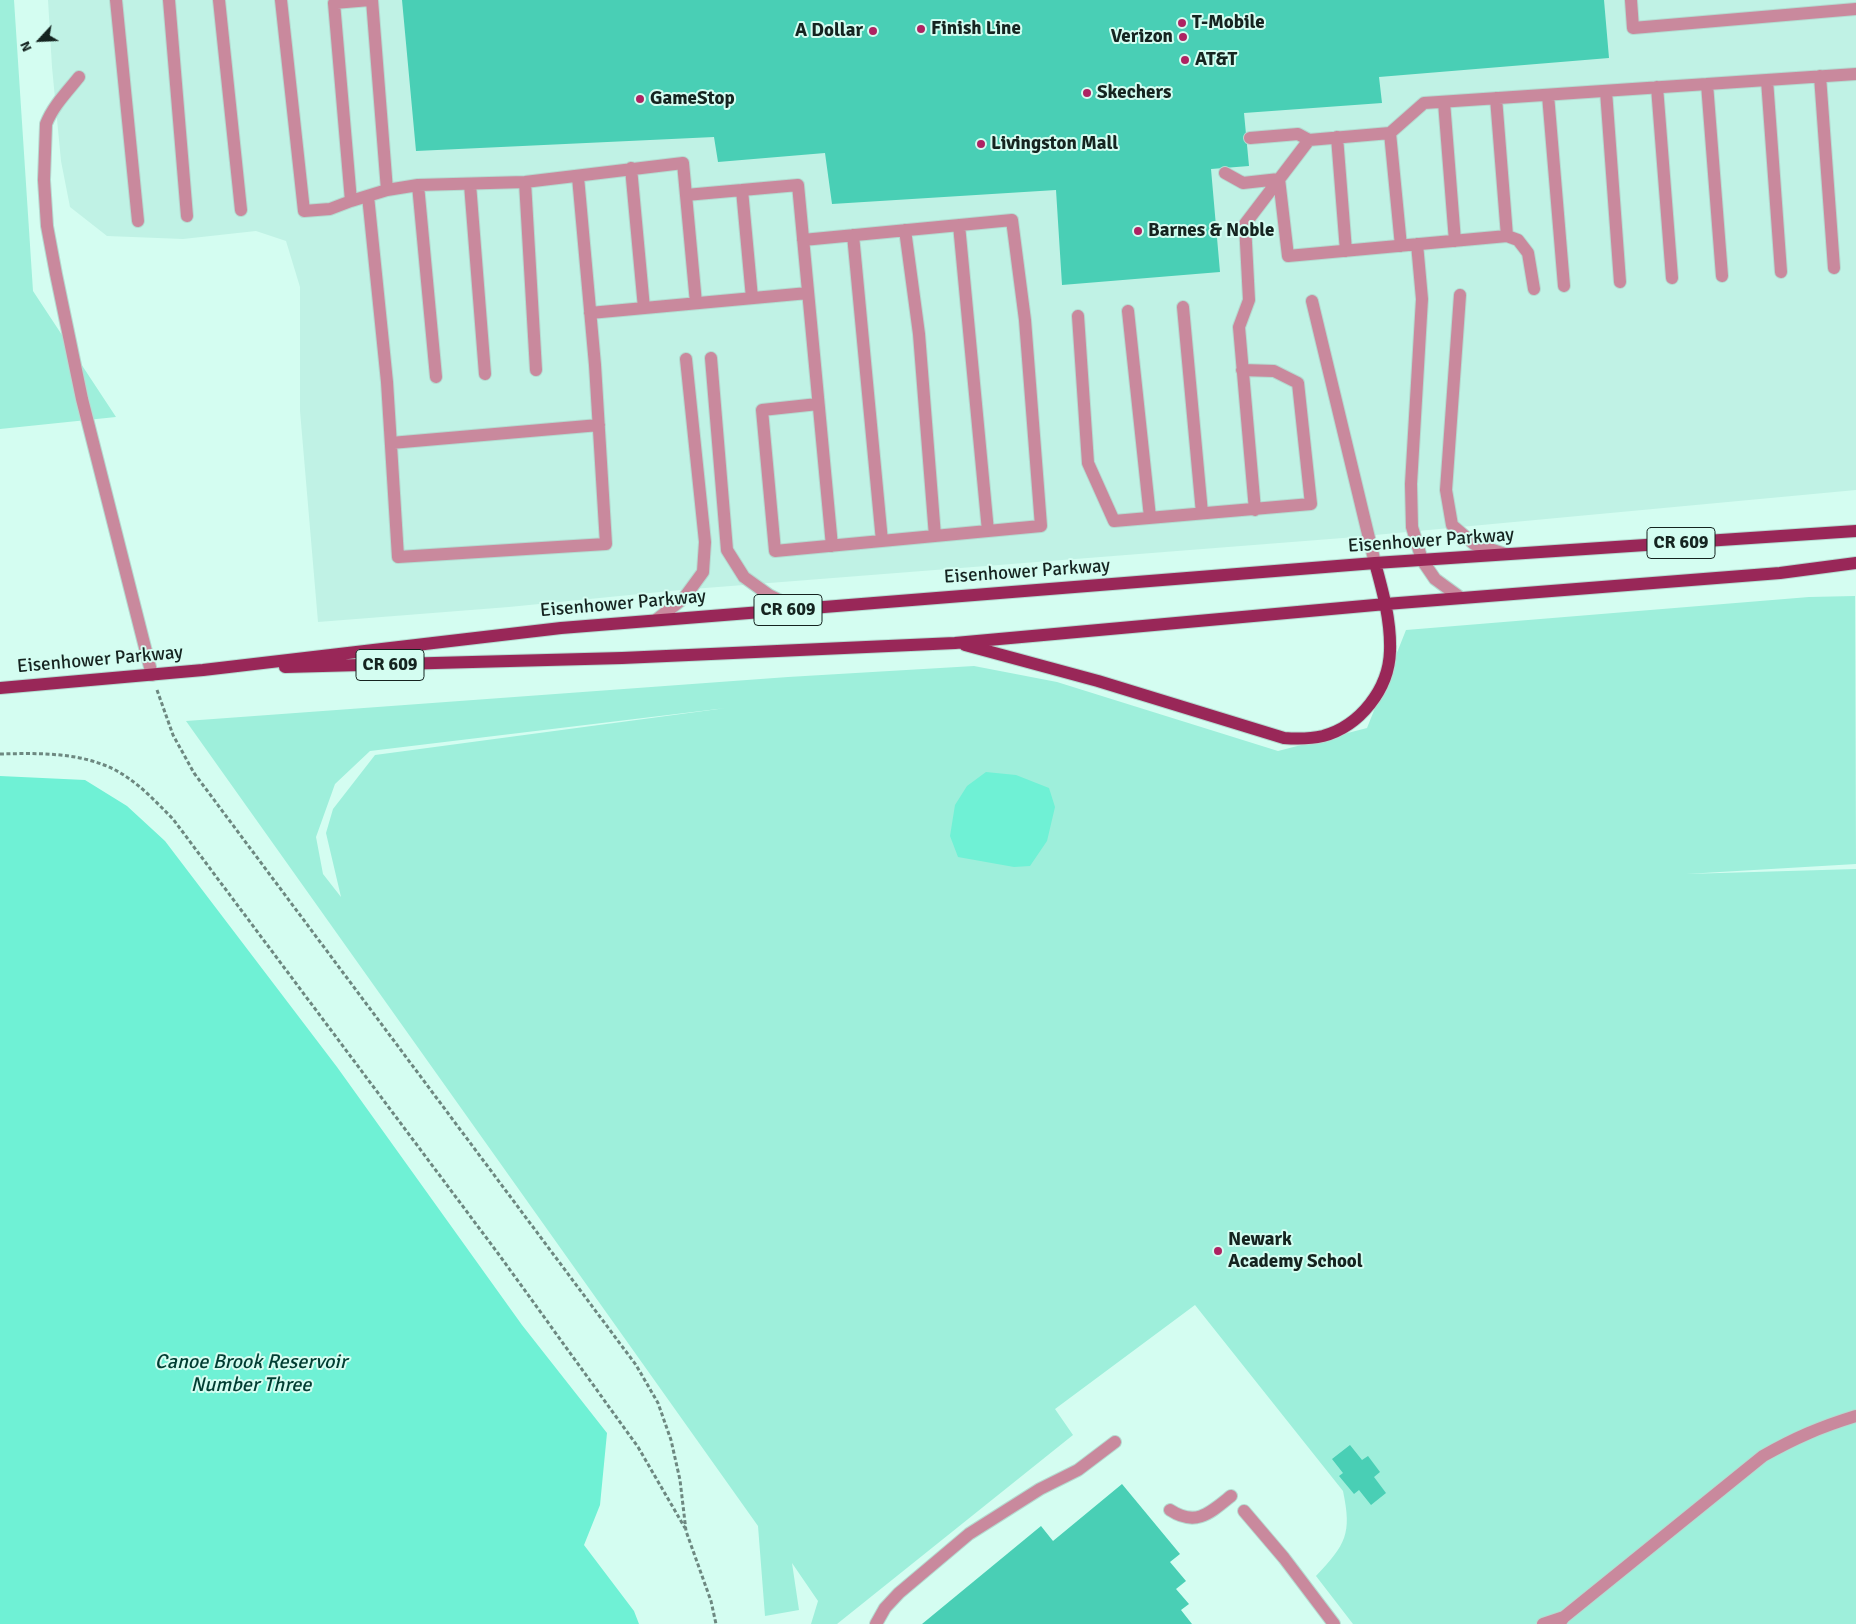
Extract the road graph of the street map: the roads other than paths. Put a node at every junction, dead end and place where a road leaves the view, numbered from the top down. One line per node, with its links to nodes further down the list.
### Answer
1 (116, 0): 36 (lane)
2 (169, 0): 35 (lane)
3 (219, 0): 34 (lane)
4 (281, 0): 33 (lane)
5 (371, 0): 29 (lane); 33 (lane)
6 (1631, 0): 7 (lane)
7 (1856, 9)
8 (1856, 74): 9 (lane)
9 (1820, 76): 11 (lane); 46 (lane)
10 (79, 77): 90 (lane)
11 (1767, 80): 12 (lane); 47 (lane)
12 (1707, 84): 13 (lane); 48 (lane)
13 (1658, 87): 14 (lane); 49 (lane)
14 (1606, 91): 15 (lane); 50 (lane)
15 (1548, 95): 16 (lane); 51 (lane)
16 (1496, 98): 17 (lane); 40 (lane)
17 (1444, 102): 18 (lane); 42 (lane)
18 (1390, 133): 19 (lane); 44 (lane)
19 (1337, 137): 21 (lane); 45 (lane)
20 (1250, 138): 21 (lane)
21 (1308, 140): 25 (lane)
22 (631, 168): 24 (lane); 31 (lane); 59 (lane)
23 (1225, 173): 25 (lane)
24 (578, 177): 26 (lane); 61 (lane)
25 (1279, 179): 45 (lane); 66 (lane)
26 (525, 182): 27 (lane); 65 (lane)
27 (470, 184): 28 (lane); 67 (lane)
28 (418, 185): 29 (lane); 68 (lane)
29 (387, 190): 32 (lane)
30 (742, 190): 31 (lane); 41 (lane); 55 (lane)
31 (686, 195): 57 (lane)
32 (368, 196): 33 (lane); 71 (lane)
33 (351, 201)
34 (242, 210)
35 (187, 216)
36 (138, 221)
37 (959, 225): 38 (lane); 75 (lane); 75 (lane)
38 (905, 230): 39 (lane); 77 (lane)
39 (853, 235): 41 (lane); 78 (lane)
40 (1507, 236): 42 (lane); 52 (lane)
41 (803, 240): 53 (lane)
42 (1455, 241): 43 (lane)
43 (1417, 244): 44 (lane); 81 (lane)
44 (1402, 246): 45 (lane)
45 (1346, 251)
46 (1834, 268)
47 (1781, 272)
48 (1722, 276)
49 (1672, 278)
50 (1620, 282)
51 (1564, 286)
52 (1534, 289)
53 (808, 293): 55 (lane); 69 (lane)
54 (1460, 295): 80 (lane)
55 (752, 298): 57 (lane)
56 (1312, 301): 82 (lane)
57 (696, 303): 59 (lane)
58 (1183, 307): 73 (lane)
59 (644, 308): 61 (lane)
60 (1128, 311): 74 (lane)
61 (590, 313): 70 (lane)
62 (1078, 316): 74 (lane)
63 (711, 358): 86 (lane)
64 (686, 359): 87 (lane)
65 (536, 370)
66 (1242, 370): 72 (lane); 72 (lane)
67 (485, 374)
68 (436, 377)
69 (818, 404): 79 (lane); 79 (lane)
70 (599, 425): 71 (lane); 71 (lane)
71 (391, 443)
72 (1255, 510): 73 (lane)
73 (1202, 513): 74 (lane)
74 (1150, 517)
75 (988, 531): 77 (lane)
76 (1856, 531): 80 (main road, Eisenhower Parkway / CR 609)
77 (935, 536): 78 (lane)
78 (882, 541): 79 (lane)
79 (832, 546)
80 (1506, 555): 81 (main road, Eisenhower Parkway / CR 609)
81 (1422, 560): 82 (main road, Eisenhower Parkway / CR 609); 84 (lane)
82 (1375, 564): 85 (main road); 86 (main road, Eisenhower Parkway / CR 609)
83 (1854, 566): 84 (main road, Eisenhower Parkway / CR 609)
84 (1461, 598): 85 (main road, Eisenhower Parkway / CR 609)
85 (1386, 604): 88 (main road, Eisenhower Parkway / CR 609); 88 (main road)
86 (797, 609): 87 (main road, Eisenhower Parkway / CR 609)
87 (656, 620): 89 (main road, Eisenhower Parkway / CR 609)
88 (955, 643): 89 (main road, Eisenhower Parkway / CR 609)
89 (203, 670): 90 (main road, Eisenhower Parkway / CR 609)
90 (152, 675): 91 (main road, Eisenhower Parkway / CR 609)
91 (0, 688)
92 (1856, 1416): 97 (lane)
93 (1115, 1442): 98 (lane)
94 (1231, 1496): 95 (lane)
95 (1170, 1510)
96 (1244, 1511): 99 (lane)
97 (1562, 1620): 100 (lane)
98 (876, 1624)
99 (1334, 1624)
100 (1543, 1624)

